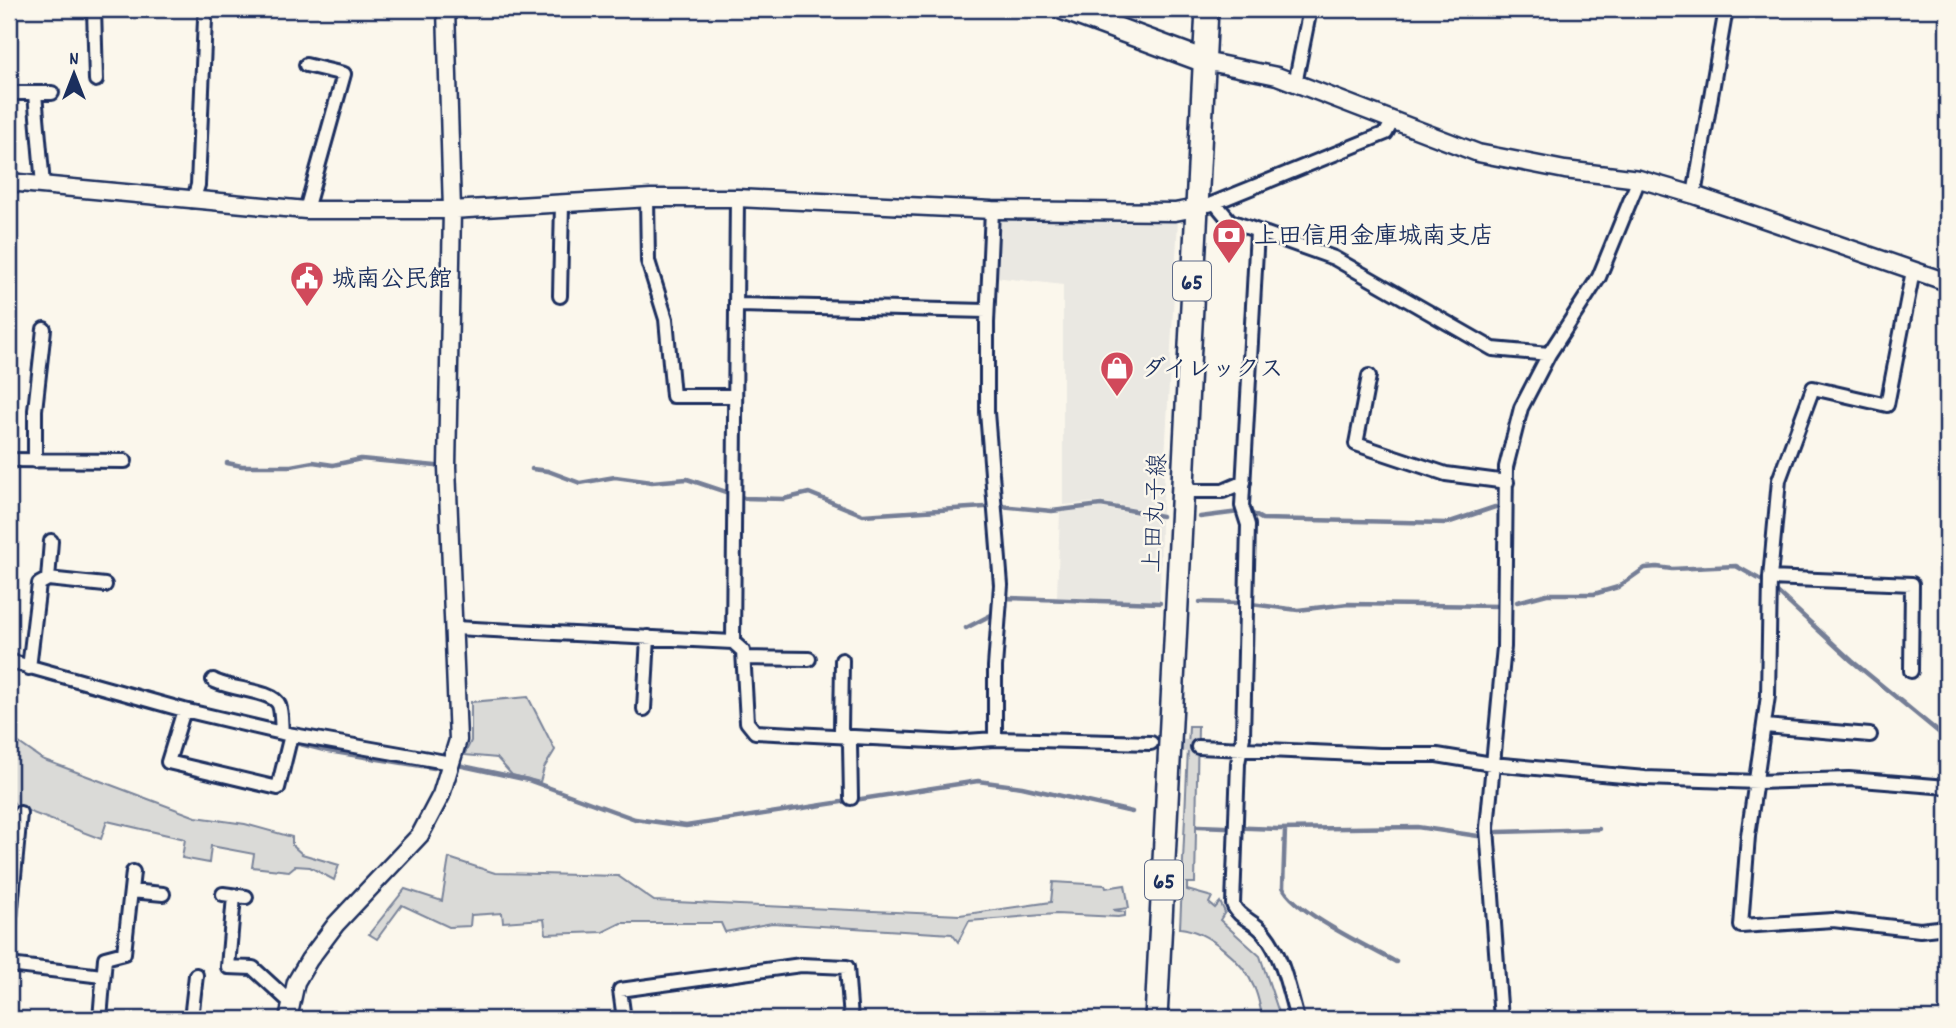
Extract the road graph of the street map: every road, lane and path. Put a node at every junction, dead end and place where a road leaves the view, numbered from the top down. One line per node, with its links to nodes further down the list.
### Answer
1 (94, 9): 10 (street)
2 (446, 9): 27 (street)
3 (1064, 9): 8 (main road)
4 (1207, 9): 8 (main road, 上田丸子線 / 65)
5 (1310, 9): 11 (street)
6 (1726, 9): 19 (street)
7 (205, 19): 22 (street)
8 (1204, 61): 11 (street); 24 (main road, 上田丸子線 / 65)
9 (306, 65): 26 (street)
10 (96, 80)
11 (1295, 84): 15 (street)
12 (12, 93): 14 (street)
13 (52, 93): 14 (street)
14 (35, 94): 18 (street)
15 (1394, 120): 16 (street); 24 (street)
16 (1639, 179): 19 (street); 35 (street)
17 (9, 182): 18 (street)
18 (43, 185): 22 (street)
19 (1694, 195): 29 (street)
20 (647, 198): 21 (street); 23 (street); 37 (street)
21 (737, 198): 25 (street); 32 (street)
22 (193, 201): 26 (street)
23 (562, 202): 27 (street); 31 (street)
24 (1206, 205): 25 (street); 28 (street); 43 (main road, 上田丸子線 / 65)
25 (992, 210): 33 (street)
26 (306, 211): 27 (street)
27 (452, 211): 48 (street)
28 (1257, 232): 35 (street); 41 (street)
29 (1913, 271): 30 (street); 45 (street)
30 (1947, 282)
31 (559, 296)
32 (738, 305): 33 (street); 37 (street)
33 (987, 312): 64 (street)
34 (44, 329): 39 (street)
35 (1549, 354): 42 (street)
36 (1369, 376): 42 (street)
37 (735, 396): 50 (street)
38 (9, 460): 39 (street)
39 (35, 461): 40 (street)
40 (125, 461)
41 (1244, 482): 43 (street); 67 (street)
42 (1507, 482): 69 (street)
43 (1182, 491): 89 (main road, 上田丸子線 / 65)
44 (51, 541): 46 (street)
45 (1770, 578): 56 (street); 60 (street)
46 (48, 579): 47 (street); 55 (street)
47 (104, 585)
48 (455, 628): 49 (street); 68 (street)
49 (648, 637): 50 (street); 58 (street)
50 (733, 642): 51 (street)
51 (744, 658): 52 (street); 63 (street)
52 (809, 659)
53 (842, 660): 63 (street)
54 (9, 661): 55 (street)
55 (29, 667): 59 (street)
56 (1911, 671)
57 (213, 680): 61 (street)
58 (644, 709)
59 (184, 710): 61 (street); 61 (street)
60 (1765, 726): 62 (street); 70 (street)
61 (287, 734): 68 (street)
62 (1870, 735)
63 (845, 736): 64 (street); 72 (street)
64 (995, 739): 65 (street)
65 (1151, 743)
66 (1198, 747): 67 (street)
67 (1240, 751): 69 (street); 90 (street)
68 (451, 763): 83 (street)
69 (1492, 764): 70 (street); 91 (street)
70 (1758, 782): 71 (street); 78 (street)
71 (1947, 787)
72 (851, 798)
73 (20, 813): 79 (street)
74 (133, 872): 75 (street)
75 (131, 891): 76 (street); 82 (street)
76 (163, 894)
77 (235, 896): 83 (street)
78 (1947, 927)
79 (9, 929)
80 (9, 965): 82 (street)
81 (196, 975): 85 (street)
82 (102, 976): 84 (street)
83 (290, 1002): 86 (street)
84 (100, 1019)
85 (191, 1019)
86 (288, 1019)
87 (624, 1019): 88 (street)
88 (851, 1019)
89 (1156, 1019)
90 (1297, 1019)
91 (1501, 1019)

